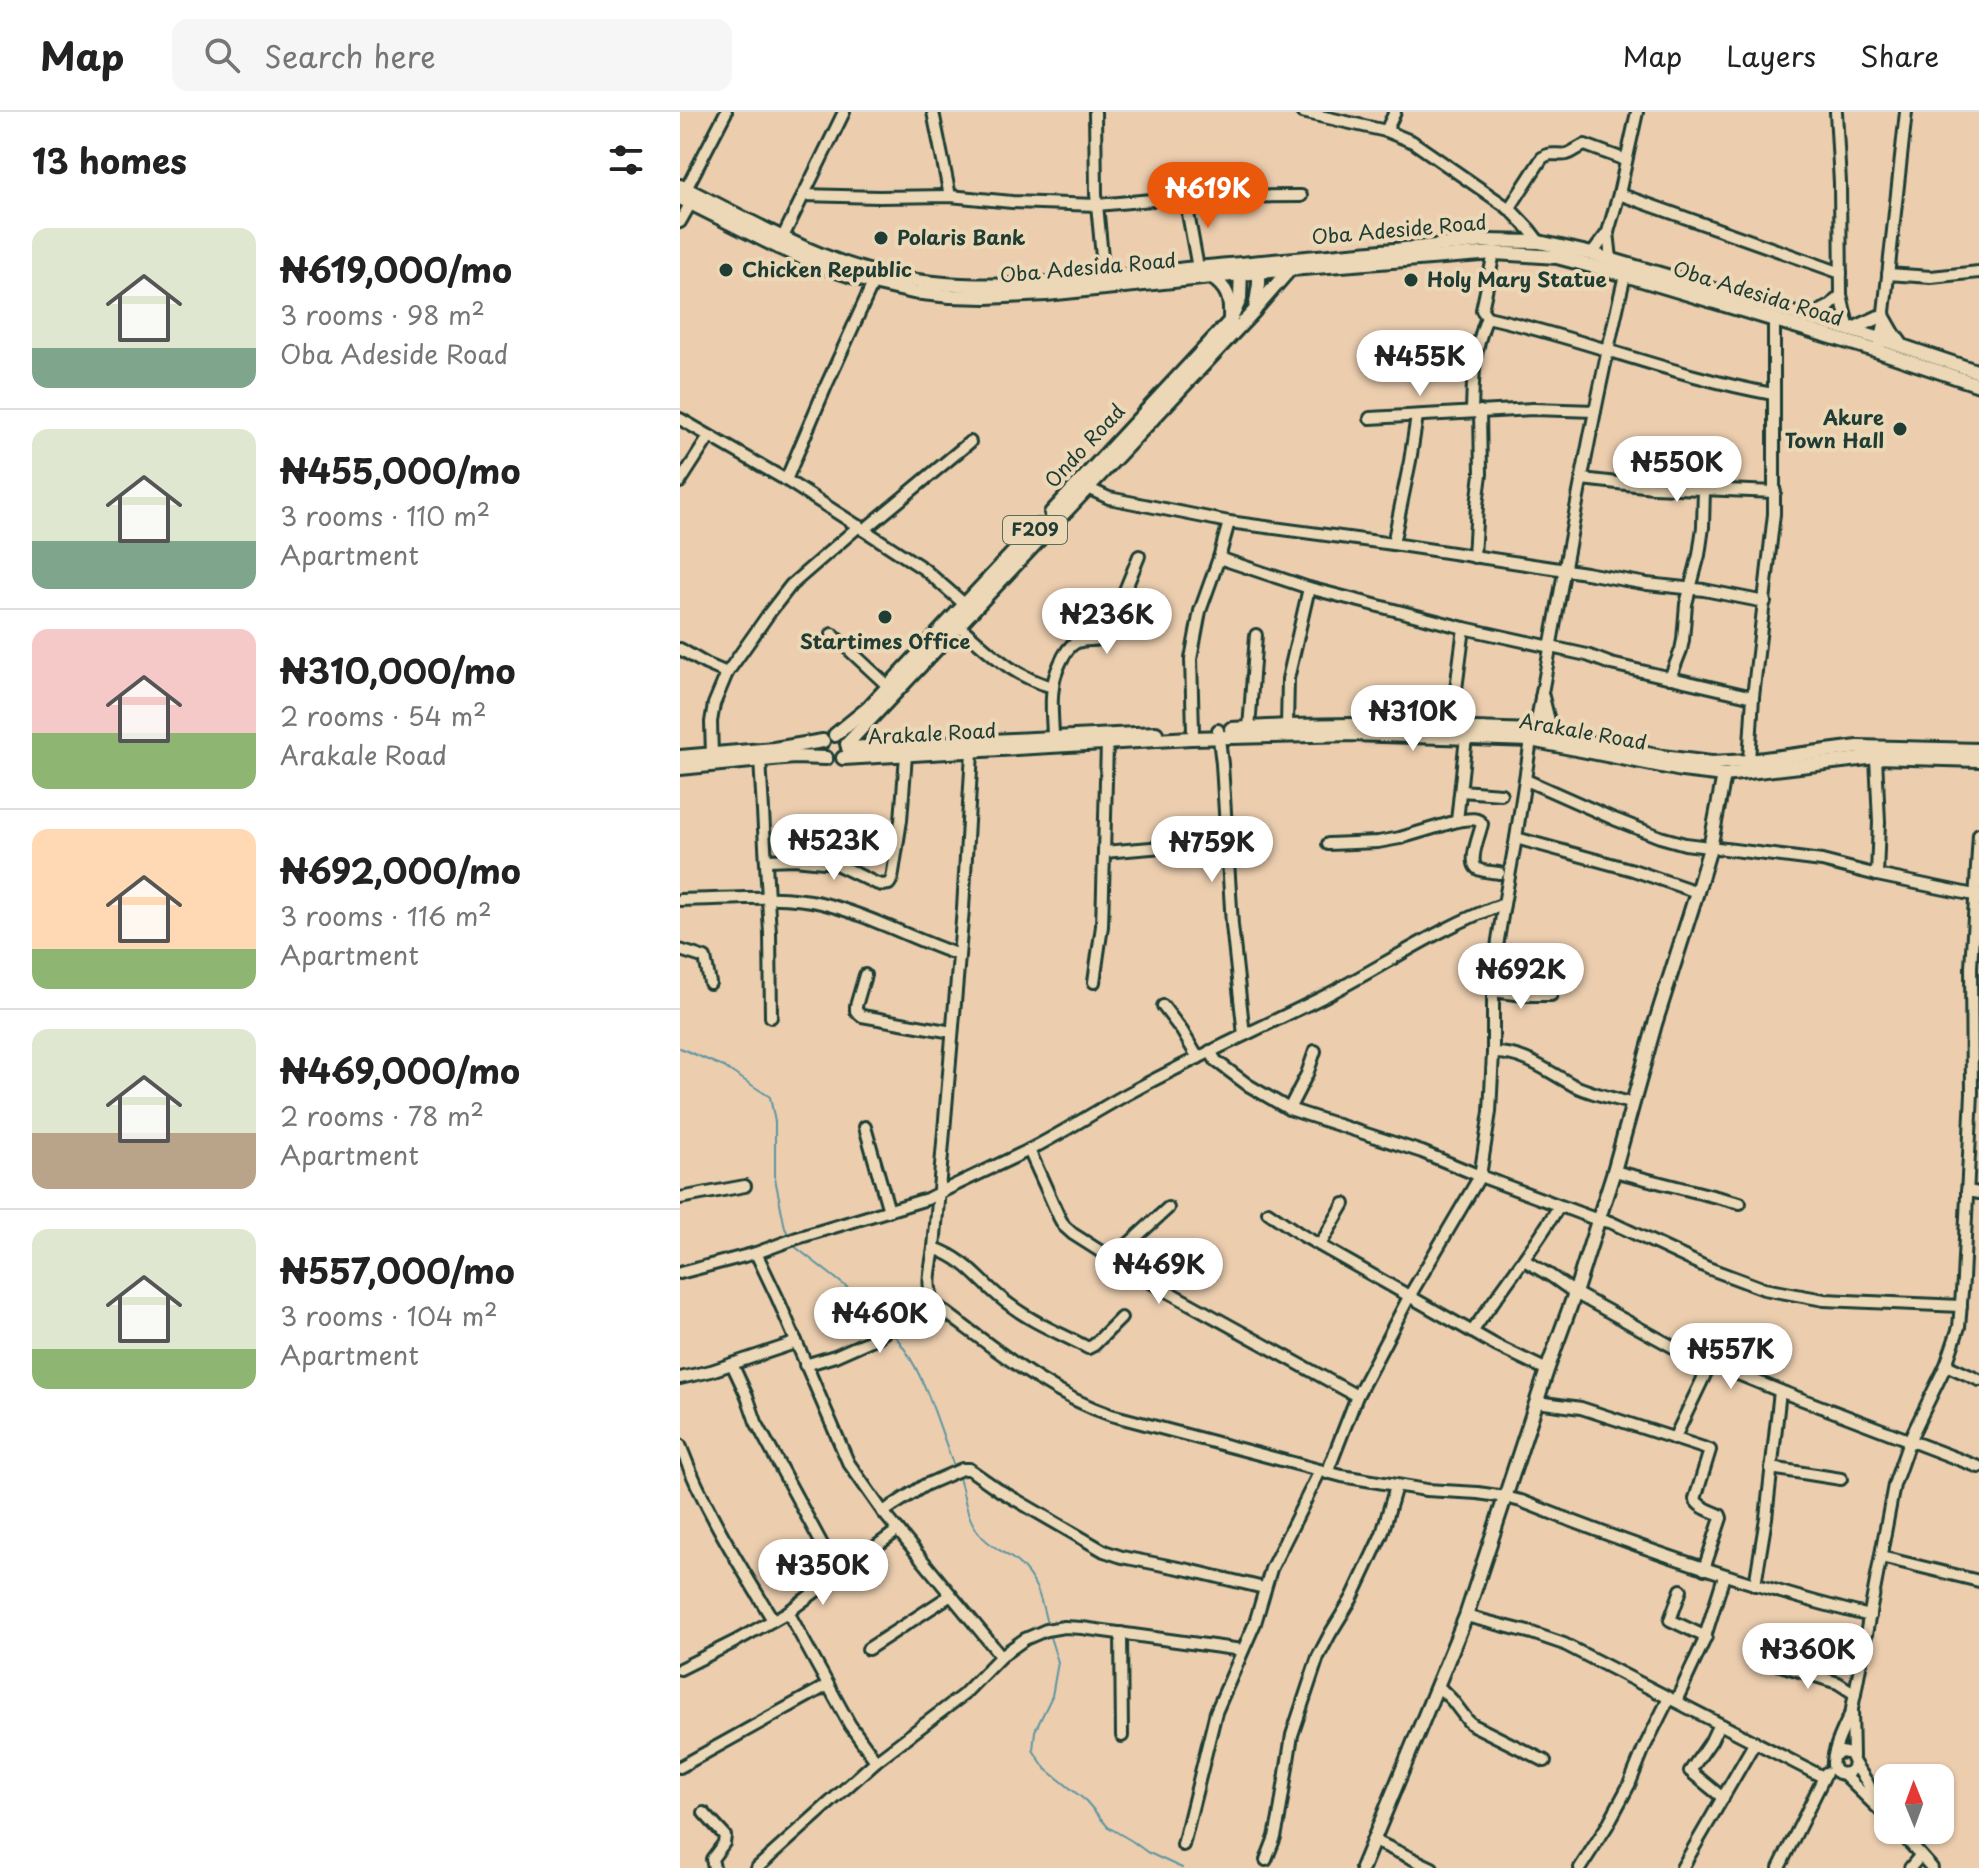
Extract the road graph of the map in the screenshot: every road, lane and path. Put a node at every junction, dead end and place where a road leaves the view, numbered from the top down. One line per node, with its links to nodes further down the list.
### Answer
1 (726, 112): 12 (street)
2 (844, 112): 14 (street)
3 (933, 112): 15 (street)
4 (1095, 112): 18 (street)
5 (1302, 112): 10 (street)
6 (1395, 112): 10 (street)
7 (1637, 112): 11 (street)
8 (1836, 112): 33 (street)
9 (1906, 112): 34 (street)
10 (1386, 131): 19 (street)
11 (1626, 160): 13 (street); 19 (street)
12 (686, 194): 20 (street); 22 (main road, Oba Adesida Road)
13 (1619, 194): 21 (street); 33 (street)
14 (803, 195): 15 (street); 22 (street)
15 (950, 196): 18 (street)
16 (1301, 196): 17 (street)
17 (1185, 197): 18 (street); 28 (street)
18 (1097, 205): 37 (street)
19 (1509, 209): 23 (street)
20 (680, 222)
21 (1608, 232): 26 (street); 27 (street)
22 (780, 242): 37 (main road); 38 (main road, Oba Adesida Road)
23 (1539, 242): 25 (main road, Oba Adeside Road); 26 (main road, Oba Adeside Road)
24 (1494, 253): 25 (main road, Oba Adesida Road); 35 (main road, Oba Adesida Road); 42 (street)
25 (1410, 254): 29 (main road, Oba Adeside Road); 30 (main road, Oba Adesida Road)
26 (1592, 254): 27 (main road, Oba Adeside Road)
27 (1611, 259): 43 (main road, Oba Adeside Road)
28 (1198, 268): 31 (main road); 37 (main road)
29 (1259, 268): 30 (main road, Oba Adesida Road); 31 (main road, Oba Adesida Road); 40 (main road)
30 (1290, 269): 40 (main road)
31 (1241, 270): 36 (main road, Oba Adesida Road); 44 (main road, F209)
32 (1979, 272): 34 (street)
33 (1841, 273): 39 (street)
34 (1888, 274): 41 (street)
35 (1625, 275): 45 (main road, Oba Adesida Road); 49 (street)
36 (1211, 277): 38 (main road, Oba Adesida Road); 44 (main road)
37 (1104, 278)
38 (873, 283): 61 (street)
39 (1841, 295): 43 (street); 46 (street)
40 (1255, 310): 63 (main road, Ondo Road / F209)
41 (1882, 316): 46 (main road); 47 (street); 48 (main road)
42 (1487, 317): 49 (street); 54 (street)
43 (1808, 317): 46 (main road, Oba Adeside Road)
44 (1230, 321): 63 (main road, Ondo Road / F209)
45 (1774, 321): 47 (main road, Oba Adesida Road); 52 (street)
46 (1850, 330): 47 (main road, Oba Adeside Road)
47 (1876, 344): 48 (main road, Oba Adeside Road); 51 (main road, Oba Adesida Road)
48 (1903, 346): 50 (main road, Oba Adeside Road)
49 (1607, 351): 52 (street); 53 (street)
50 (1979, 372)
51 (1979, 385)
52 (1773, 394): 65 (street)
53 (1595, 411): 54 (street); 60 (street)
54 (1476, 412): 55 (street); 70 (street)
55 (1417, 416): 56 (street); 68 (street)
56 (1370, 418)
57 (680, 419): 58 (street)
58 (709, 437): 61 (street); 62 (street)
59 (970, 442): 67 (street)
60 (1582, 479): 64 (street); 72 (street)
61 (786, 480): 67 (street)
62 (680, 482)
63 (1082, 485): 66 (street); 76 (main road, Ondo Road / F209)
64 (1704, 488): 65 (street); 74 (street)
65 (1775, 492): 75 (street)
66 (1229, 522): 68 (street); 71 (street)
67 (861, 528): 76 (street); 83 (street)
68 (1393, 544): 70 (street)
69 (1139, 556): 86 (street)
70 (1474, 557): 72 (street)
71 (1219, 558): 73 (street); 94 (street)
72 (1565, 571): 74 (street); 81 (street)
73 (1309, 588): 78 (street); 90 (street)
74 (1690, 588): 75 (street); 84 (street)
75 (1765, 602): 88 (street)
76 (968, 607): 77 (main road, Ondo Road / F209); 85 (main road, Ondo Road / F209)
77 (958, 625): 86 (street); 89 (main road, Ondo Road / F209)
78 (1464, 628): 81 (street); 91 (street)
79 (832, 634): 85 (street)
80 (1256, 635): 92 (street)
81 (1550, 647): 84 (street); 87 (street)
82 (680, 649): 83 (street)
83 (727, 673): 106 (street)
84 (1670, 678): 88 (street)
85 (888, 686): 99 (main road, Ondo Road / F209)
86 (1053, 687): 100 (street)
87 (1542, 697): 96 (main road); 97 (street)
88 (1753, 697): 115 (street)
89 (867, 722): 102 (main road); 103 (main road, Ondo Road / F209)
90 (1287, 726): 92 (main road, Arakale Road); 93 (main road, Arakale Road)
91 (1451, 727): 93 (main road, Arakale Road); 97 (main road, Arakale Road)
92 (1249, 728): 95 (main road, Arakale Road)
93 (1353, 730): 95 (main road, Arakale Road); 98 (main road, Arakale Road)
94 (1193, 731): 95 (main road, Arakale Road); 100 (main road, Arakale Road)
95 (1218, 734): 101 (main road, Arakale Road); 125 (street)
96 (1554, 734): 97 (main road, Arakale Road); 108 (main road, Arakale Road)
97 (1533, 735): 98 (main road, Arakale Road); 108 (main road, Arakale Road); 118 (street)
98 (1466, 737): 119 (street)
99 (829, 738): 103 (main road); 106 (main road, Ondo Road / F209); 111 (main road)
100 (1053, 738): 102 (main road, Arakale Road)
101 (1107, 744): 105 (main road, Arakale Road); 127 (street)
102 (878, 747): 103 (main road, Arakale Road)
103 (846, 750): 107 (main road, Arakale Road); 111 (main road)
104 (1979, 750): 112 (main road, Arakale Road)
105 (972, 752): 107 (main road, Arakale Road); 137 (street)
106 (712, 754): 109 (main road, Ondo Road / F209)
107 (906, 755): 128 (street)
108 (1633, 756): 115 (main road, Arakale Road); 117 (main road, Arakale Road)
109 (680, 757)
110 (1876, 757): 112 (main road, Arakale Road); 114 (main road, Arakale Road); 130 (street)
111 (826, 758): 113 (main road)
112 (1814, 758): 115 (main road, Arakale Road); 117 (main road, Arakale Road)
113 (760, 759): 116 (main road); 128 (street)
114 (1979, 760)
115 (1749, 761)
116 (680, 768)
117 (1724, 775): 126 (main road)
118 (1526, 780): 123 (street); 126 (street)
119 (1461, 791): 120 (street); 121 (street)
120 (1501, 794)
121 (1457, 821): 124 (street); 129 (street)
122 (1979, 834): 132 (street)
123 (1516, 838): 131 (street); 135 (street)
124 (1328, 844)
125 (1226, 847): 127 (street); 146 (street)
126 (1710, 848): 130 (street); 131 (main road)
127 (1104, 852): 139 (street)
128 (767, 860): 133 (street)
129 (1499, 873)
130 (1877, 875): 132 (street)
131 (1697, 892): 151 (main road)
132 (1977, 896): 158 (street)
133 (768, 898): 134 (street); 137 (street); 144 (street)
134 (680, 900)
135 (1504, 904): 141 (street); 146 (street)
136 (680, 950): 140 (street)
137 (959, 955): 145 (street)
138 (865, 975): 145 (street)
139 (1094, 982)
140 (710, 983)
141 (1493, 991): 142 (street); 149 (street)
142 (1551, 995)
143 (1163, 1006): 150 (street)
144 (771, 1017)
145 (952, 1032): 159 (street)
146 (1244, 1035): 147 (street)
147 (1210, 1051): 150 (street); 152 (street)
148 (1315, 1051): 152 (street)
149 (1493, 1053): 151 (street); 156 (street)
150 (1198, 1058): 154 (street)
151 (1633, 1104): 155 (main road)
152 (1289, 1109): 156 (street)
153 (865, 1127): 166 (street)
154 (1029, 1150): 159 (street); 172 (street)
155 (1614, 1171): 162 (street); 168 (main road)
156 (1480, 1176): 164 (street); 176 (street)
157 (745, 1186): 161 (street)
158 (1967, 1191): 160 (street); 178 (street)
159 (938, 1193): 166 (street); 170 (street)
160 (1979, 1193)
161 (680, 1198)
162 (1740, 1203)
163 (1344, 1204): 169 (street)
164 (1559, 1206): 168 (street); 173 (street)
165 (1168, 1208): 172 (street)
166 (889, 1211): 171 (street)
167 (1268, 1212): 169 (street)
168 (1598, 1220): 175 (main road); 178 (street)
169 (1320, 1245): 176 (street)
170 (934, 1248): 177 (street); 179 (street)
171 (756, 1253): 174 (street); 181 (street)
172 (1112, 1259): 190 (street)
173 (1524, 1260): 175 (street); 180 (street)
174 (680, 1273)
175 (1575, 1293): 183 (street); 186 (main road)
176 (1410, 1295): 180 (street); 190 (street)
177 (931, 1298): 184 (street); 197 (street)
178 (1961, 1306): 185 (street)
179 (1121, 1318)
180 (1472, 1332): 186 (street)
181 (796, 1341): 182 (street); 184 (street)
182 (732, 1364): 187 (street); 205 (street)
183 (1710, 1364): 189 (street); 192 (street)
184 (805, 1365): 201 (street)
185 (1946, 1365): 188 (street); 193 (street)
186 (1547, 1370): 191 (main road)
187 (680, 1378)
188 (1979, 1380)
189 (1780, 1391): 193 (street); 196 (street)
190 (1357, 1396): 197 (street)
191 (1537, 1402): 192 (street); 200 (main road)
192 (1674, 1439): 204 (street)
193 (1910, 1439): 195 (street); 203 (street)
194 (680, 1445): 215 (street)
195 (1979, 1467)
196 (1771, 1468): 198 (street); 208 (street)
197 (1324, 1472): 199 (street); 209 (street)
198 (1841, 1479)
199 (1396, 1486): 200 (street); 248 (street)
200 (1505, 1497): 204 (street); 213 (main road)
201 (883, 1512): 202 (street); 209 (street)
202 (898, 1530): 205 (street); 211 (street)
203 (1881, 1557): 207 (street); 214 (street)
204 (1704, 1569): 206 (street)
205 (838, 1574): 212 (street)
206 (1724, 1576): 208 (street); 217 (street)
207 (1979, 1581)
208 (1755, 1585): 214 (street)
209 (1264, 1588): 219 (street)
210 (1681, 1590): 217 (street)
211 (951, 1595): 218 (street); 221 (street)
212 (788, 1612): 215 (street); 224 (street)
213 (1466, 1616): 225 (main road); 227 (street)
214 (1870, 1616): 226 (street)
215 (773, 1620): 223 (street)
216 (1121, 1633): 219 (street); 221 (street); 230 (street)
217 (1706, 1637): 227 (street)
218 (868, 1649)
219 (1242, 1650): 246 (street)
220 (680, 1654): 223 (street)
221 (1001, 1656): 234 (street)
222 (1774, 1663): 226 (street)
223 (683, 1667)
224 (828, 1685): 234 (street); 236 (street)
225 (1437, 1685): 235 (street); 244 (main road)
226 (1855, 1694): 228 (street)
227 (1672, 1700): 229 (street); 253 (street)
228 (1852, 1709): 232 (street); 233 (street)
229 (1719, 1724): 231 (street); 241 (street)
230 (1122, 1736)
231 (1755, 1742): 239 (street); 241 (street)
232 (1834, 1755): 233 (street); 237 (street)
233 (1854, 1760): 238 (street); 240 (street)
234 (876, 1761): 250 (street)
235 (1545, 1761)
236 (680, 1767)
237 (1833, 1767): 238 (street); 239 (street)
238 (1843, 1774): 242 (street)
239 (1823, 1777): 255 (street)
240 (1874, 1794)
241 (1723, 1798): 254 (street)
242 (1874, 1805)
243 (704, 1813): 249 (street)
244 (1373, 1840): 251 (main road); 252 (street)
245 (1910, 1844): 247 (street)
246 (1183, 1845)
247 (1920, 1856): 256 (street); 257 (street)
248 (1266, 1860)
249 (714, 1868)
250 (758, 1868)
251 (1362, 1868)
252 (1432, 1868)
253 (1580, 1868)
254 (1682, 1868)
255 (1779, 1868)
256 (1910, 1868)
257 (1932, 1868)

